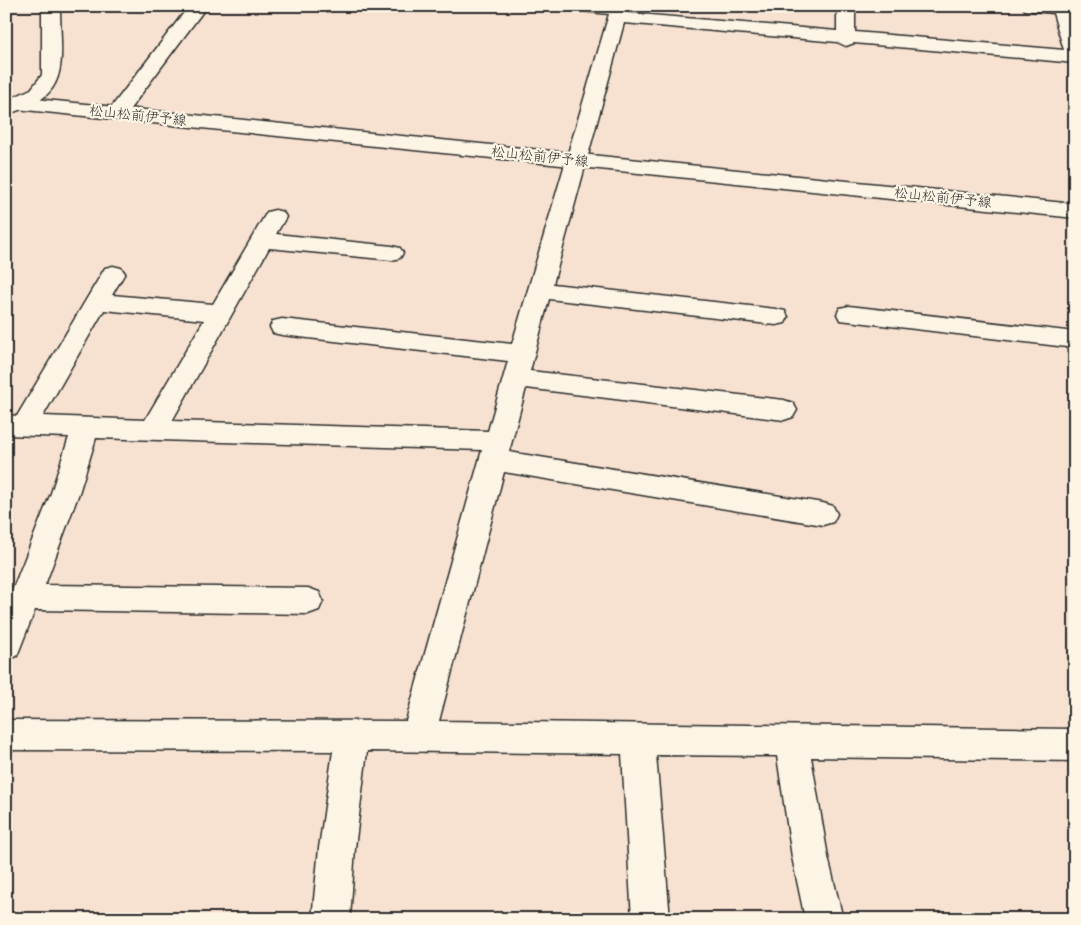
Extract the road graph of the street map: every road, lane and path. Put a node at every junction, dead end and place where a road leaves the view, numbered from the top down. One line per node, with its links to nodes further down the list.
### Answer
1 (51, 6): 10 (street)
2 (198, 6): 11 (street)
3 (576, 6): 7 (street)
4 (846, 6): 8 (street)
5 (1031, 6): 6 (street)
6 (1060, 7): 9 (street)
7 (618, 11): 8 (street); 12 (street)
8 (846, 39): 9 (street)
9 (1075, 57)
10 (10, 104): 11 (street, 松山松前伊予線)
11 (117, 113): 12 (street, 松山松前伊予線)
12 (575, 160): 13 (street, 松山松前伊予線); 18 (street)
13 (1075, 211)
14 (275, 217): 15 (street)
15 (262, 240): 16 (street); 20 (street)
16 (392, 253)
17 (113, 273): 19 (street)
18 (540, 290): 22 (street); 25 (street)
19 (96, 301): 20 (street); 27 (street)
20 (219, 313): 29 (street)
21 (849, 314): 24 (street)
22 (776, 317)
23 (282, 327): 25 (street)
24 (1075, 340)
25 (519, 366): 26 (street); 30 (street)
26 (784, 410)
27 (16, 425): 28 (street)
28 (86, 428): 29 (street); 32 (street)
29 (153, 430): 30 (street)
30 (496, 451): 31 (street); 37 (street)
31 (823, 514)
32 (25, 597): 33 (street); 34 (street)
33 (308, 601)
34 (6, 646)
35 (6, 735): 36 (street)
36 (352, 736): 37 (street); 41 (street)
37 (418, 736): 38 (street)
38 (638, 739): 39 (street); 42 (street)
39 (791, 741): 40 (street); 43 (street)
40 (1075, 745)
41 (331, 919)
42 (651, 919)
43 (824, 919)

